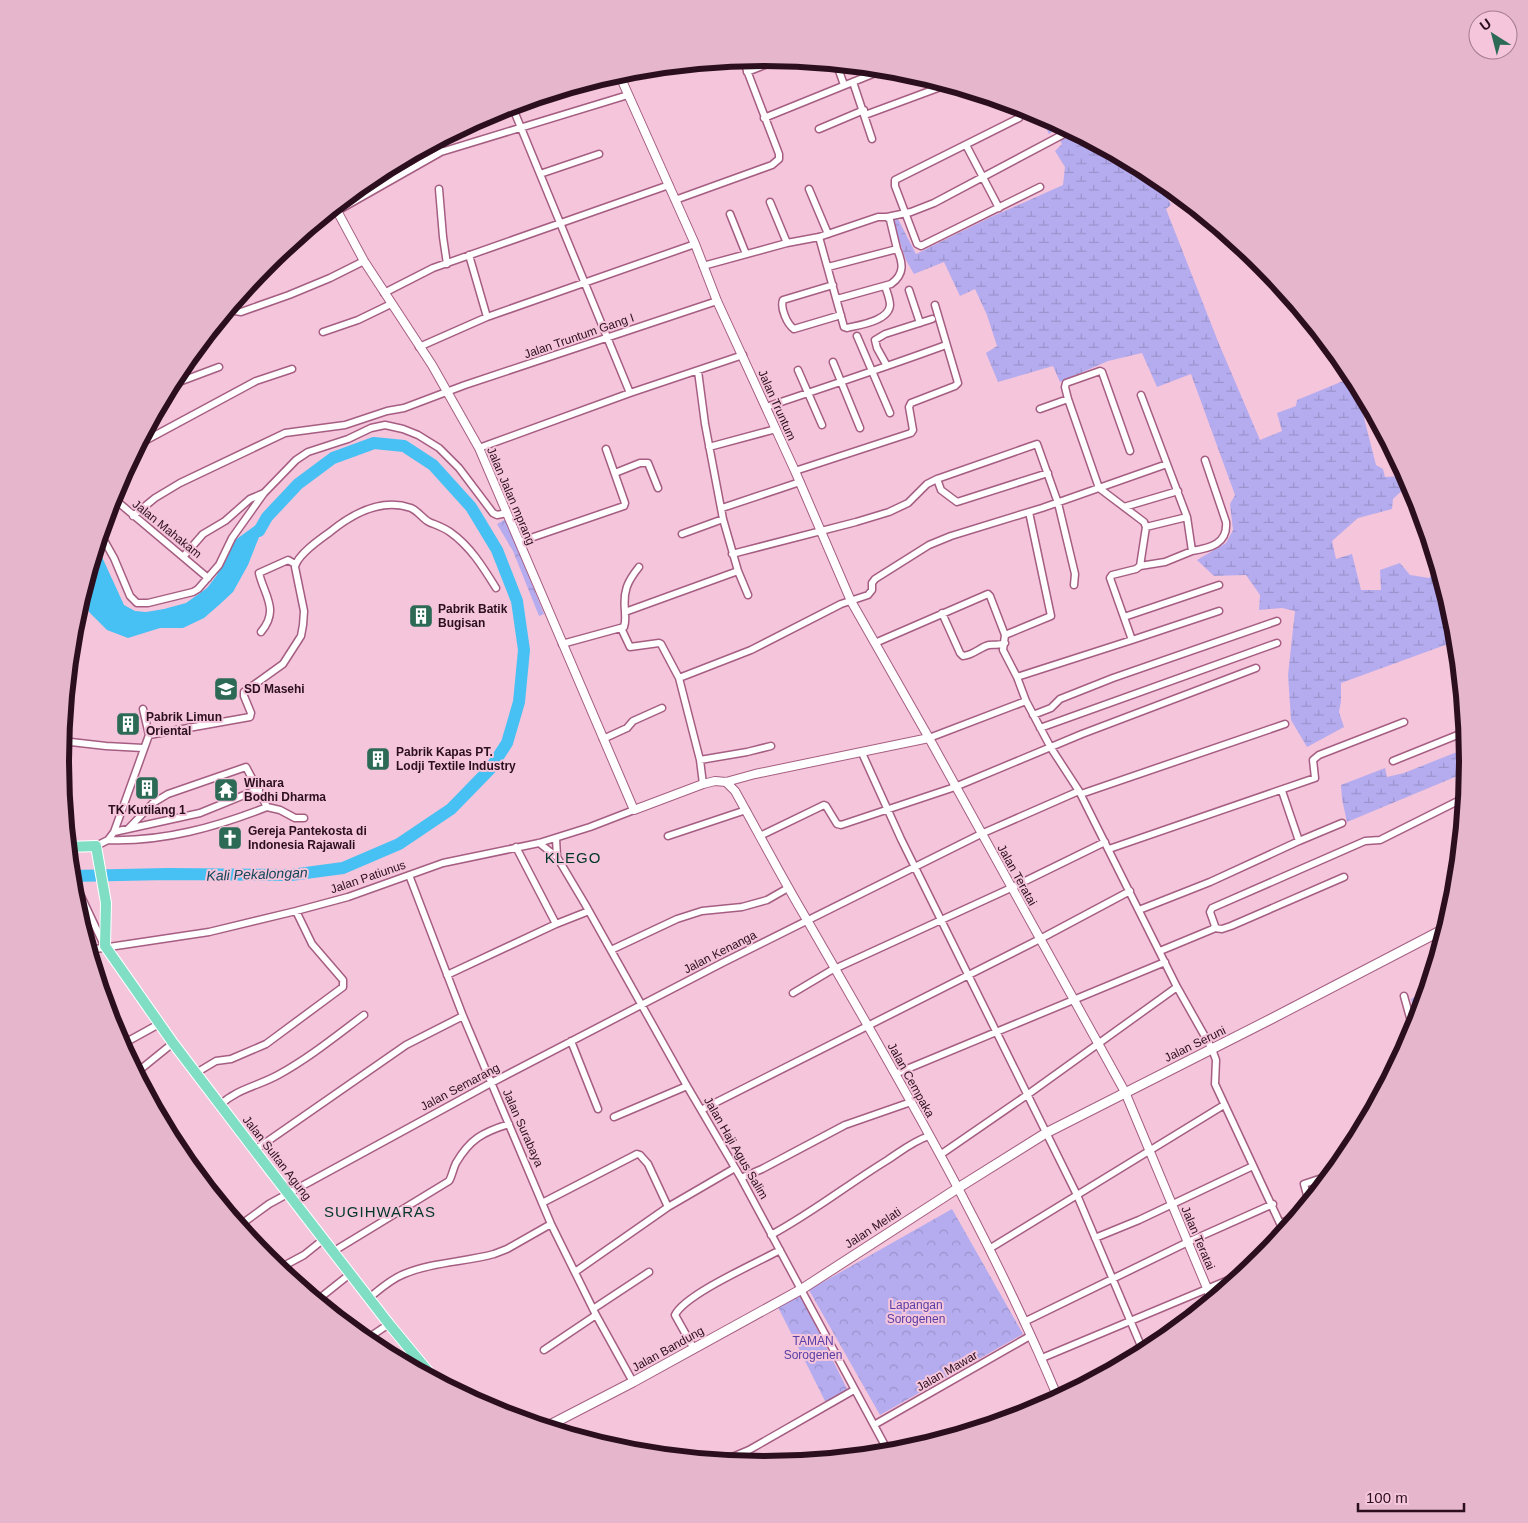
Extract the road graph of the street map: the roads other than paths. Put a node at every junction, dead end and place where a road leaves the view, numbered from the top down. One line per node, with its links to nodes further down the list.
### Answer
1 (763, 66): 4 (street)
2 (746, 67): 4 (street)
3 (839, 71): 8 (street)
4 (748, 72): 13 (street)
5 (872, 75): 7 (street)
6 (622, 81): 10 (street, Jalan Truntum)
7 (853, 82): 8 (street); 11 (street)
8 (844, 86): 13 (street)
9 (936, 88): 11 (street)
10 (628, 95): 15 (street); 25 (street, Jalan Truntum)
11 (864, 112): 16 (street); 18 (street)
12 (515, 113): 15 (street)
13 (764, 118): 30 (street)
14 (1019, 118): 19 (street)
15 (521, 127): 21 (street); 23 (street)
16 (819, 129)
17 (1062, 135): 24 (street)
18 (872, 140)
19 (966, 145): 24 (street); 34 (street)
20 (439, 147): 21 (street)
21 (441, 152): 29 (street)
22 (599, 154): 23 (street)
23 (540, 174): 37 (street)
24 (983, 177): 32 (street); 34 (street)
25 (669, 186): 30 (street, Jalan Truntum); 37 (street)
26 (1040, 187): 32 (street)
27 (439, 189): 46 (street)
28 (808, 189): 38 (street)
29 (361, 195)
30 (674, 198): 41 (street, Jalan Truntum)
31 (770, 202): 40 (street)
32 (999, 208): 34 (street)
33 (338, 213): 45 (street, Jalan Jalan mprang)
34 (906, 213): 36 (street)
35 (730, 214): 43 (street)
36 (888, 217): 38 (street); 42 (street)
37 (561, 224): 44 (street); 49 (street)
38 (828, 234): 39 (street)
39 (819, 236): 40 (street); 48 (street)
40 (787, 243): 43 (street)
41 (695, 244): 47 (street, Jalan Truntum); 49 (street)
42 (897, 248): 48 (street); 51 (street)
43 (746, 254): 47 (street)
44 (469, 256): 46 (street); 60 (street)
45 (364, 261): 53 (street, Jalan Jalan mprang); 58 (street)
46 (447, 264): 53 (street)
47 (703, 266): 55 (street, Jalan Truntum)
48 (828, 267): 50 (street)
49 (585, 282): 60 (street); 65 (street)
50 (833, 285): 54 (street); 59 (street)
51 (885, 286): 54 (street); 59 (street)
52 (909, 290): 62 (street)
53 (384, 293): 56 (street, Jalan Jalan mprang)
54 (837, 299): 59 (street)
55 (717, 301): 65 (street, Jalan Truntum Gang I); 68 (street, Jalan Truntum)
56 (391, 304): 63 (street); 67 (street, Jalan Jalan mprang)
57 (935, 305): 66 (street)
58 (234, 311)
59 (841, 315)
60 (487, 317): 67 (street)
61 (932, 319): 62 (street)
62 (920, 323): 70 (street)
63 (323, 332)
64 (857, 336): 75 (street)
65 (607, 338): 78 (street, Jalan Truntum Gang I); 79 (street)
66 (946, 345): 70 (street); 96 (street)
67 (419, 347): 78 (street, Jalan Jalan mprang)
68 (743, 355): 74 (street); 83 (street, Jalan Truntum)
69 (833, 362): 76 (street)
70 (887, 366): 75 (street)
71 (219, 367): 77 (street)
72 (292, 369): 89 (street)
73 (798, 370): 80 (street)
74 (698, 371): 79 (street); 90 (street)
75 (873, 372): 76 (street); 85 (street)
76 (841, 380): 80 (street); 87 (street)
77 (182, 381)
78 (448, 391): 91 (street, Jalan Jalan mprang); 111 (street, Jalan Truntum Gang I)
79 (630, 393): 91 (street)
80 (808, 393): 83 (street); 86 (street)
81 (1141, 395): 95 (street)
82 (1068, 399): 84 (street); 93 (street); 102 (street)
83 (766, 407): 88 (street, Jalan Truntum)
84 (1040, 409)
85 (890, 413)
86 (822, 425)
87 (860, 428)
88 (776, 429): 90 (street); 96 (street, Jalan Truntum)
89 (148, 439)
90 (710, 447): 108 (street)
91 (479, 448): 110 (street, Jalan Jalan mprang)
92 (606, 449): 97 (street)
93 (1130, 451)
94 (1205, 460): 119 (street)
95 (1167, 464): 102 (street); 103 (street)
96 (795, 471): 100 (street, Jalan Truntum)
97 (615, 473): 101 (street); 117 (street)
98 (1048, 473): 99 (street); 99 (street); 106 (street)
99 (937, 479): 115 (street)
100 (794, 484): 108 (street); 115 (street, Jalan Truntum)
101 (658, 488)
102 (1099, 488): 106 (street); 107 (street)
103 (1178, 490): 107 (street); 112 (street)
104 (264, 493): 110 (street); 121 (street); 126 (street)
105 (119, 503): 111 (street, Jalan Mahakam)
106 (1058, 503): 109 (street); 127 (street)
107 (1124, 507): 114 (street)
108 (722, 508): 113 (street)
109 (1029, 512): 131 (street); 139 (street)
110 (507, 513): 117 (street, Jalan Jalan mprang)
111 (133, 516): 121 (street, Jalan Mahakam)
112 (1187, 517): 114 (street); 119 (street)
113 (723, 519): 116 (street); 120 (street)
114 (1146, 527): 123 (street)
115 (814, 533): 120 (street); 131 (street, Jalan Truntum)
116 (682, 534)
117 (519, 542): 144 (street, Jalan Jalan mprang)
118 (105, 543): 126 (street)
119 (1192, 551): 123 (street)
120 (732, 554): 125 (street)
121 (183, 557): 126 (street, Jalan Mahakam)
122 (295, 564): 129 (street); 138 (street); 155 (street)
123 (1140, 566): 135 (street)
124 (639, 567): 133 (street)
125 (738, 571): 130 (street); 133 (street)
126 (208, 578)
127 (1074, 585)
128 (1220, 585): 135 (street)
129 (496, 588)
130 (748, 595)
131 (845, 602): 142 (street, Jalan Truntum); 147 (street)
132 (1219, 611): 140 (street)
133 (625, 612): 137 (street)
134 (942, 613): 139 (street); 142 (street); 143 (street)
135 (1124, 617): 140 (street)
136 (1277, 621): 151 (street)
137 (621, 628): 144 (street); 147 (street)
138 (261, 632)
139 (1005, 635): 143 (street)
140 (1132, 640): 146 (street)
141 (1277, 642): 154 (street)
142 (875, 643): 157 (street, Jalan Truntum)
143 (1005, 643): 146 (street)
144 (562, 644): 158 (street, Jalan Jalan mprang)
145 (1256, 668): 162 (street)
146 (1017, 677): 148 (street)
147 (679, 678): 164 (street)
148 (1026, 702): 151 (street); 157 (street)
149 (662, 708): 158 (street)
150 (143, 709): 155 (street)
151 (1033, 715): 154 (street)
152 (1404, 722): 170 (street)
153 (1285, 724): 171 (street, Jalan Kenanga)
154 (1040, 728): 162 (street)
155 (148, 735): 161 (street)
156 (1458, 735): 165 (street)
157 (929, 738): 163 (street); 168 (street, Jalan Teratai)
158 (603, 739): 175 (street, Jalan Jalan mprang)
159 (69, 741): 161 (street)
160 (771, 746): 164 (street)
161 (143, 748): 180 (street)
162 (1051, 748): 168 (street); 171 (street)
163 (862, 753): 166 (street); 174 (street)
164 (700, 760): 167 (street)
165 (1392, 761)
166 (726, 782): 167 (street); 176 (street, Jalan Cempaka)
167 (703, 784): 175 (street)
168 (955, 787): 174 (street); 181 (street, Jalan Teratai)
169 (259, 789): 173 (street); 179 (street); 179 (street)
170 (1282, 791): 186 (street); 191 (street)
171 (1080, 793): 181 (street, Jalan Kenanga); 187 (street)
172 (1458, 801): 207 (street)
173 (267, 807): 177 (street); 185 (street)
174 (888, 809): 183 (street); 194 (street)
175 (634, 810): 184 (street, Jalan Patiunus)
176 (741, 813): 182 (street); 183 (street, Jalan Cempaka)
177 (304, 818)
178 (1342, 823): 186 (street)
179 (128, 829): 180 (street)
180 (114, 832): 185 (street)
181 (981, 834): 194 (street, Jalan Kenanga); 197 (street, Jalan Teratai)
182 (668, 836)
183 (760, 836): 198 (street, Jalan Cempaka)
184 (556, 838): 188 (street, Jalan Patiunus); 193 (street, Jalan Haji Agus Salim)
185 (108, 840): 192 (street)
186 (1299, 841): 201 (street)
187 (1105, 842): 191 (street); 197 (street)
188 (539, 843): 189 (street, Jalan Patiunus); 193 (street, Jalan Haji Agus Salim)
189 (516, 847): 195 (street, Jalan Patiunus); 206 (street)
190 (75, 848): 192 (main road)
191 (1109, 849): 199 (street)
192 (97, 850): 210 (main road)
193 (557, 858): 202 (street, Jalan Haji Agus Salim)
194 (915, 867): 204 (street); 205 (street, Jalan Kenanga)
195 (409, 875): 203 (street, Jalan Patiunus); 216 (street, Jalan Surabaya)
196 (1344, 877): 207 (street)
197 (1011, 888): 204 (street); 209 (street, Jalan Teratai)
198 (784, 891): 205 (street, Jalan Cempaka); 212 (street)
199 (1130, 891): 201 (street); 209 (street)
200 (82, 898): 210 (street, Jalan Sultan Agung)
201 (1139, 910): 213 (street)
202 (589, 911): 206 (street); 212 (street, Jalan Haji Agus Salim)
203 (296, 912): 210 (street, Jalan Patiunus); 235 (street)
204 (941, 920): 215 (street); 217 (street)
205 (802, 923): 215 (street, Jalan Cempaka); 222 (street, Jalan Kenanga)
206 (556, 924): 216 (street)
207 (1214, 928): 213 (street)
208 (1438, 932): 233 (main road, Jalan Seruni)
209 (1040, 939): 217 (street); 221 (street, Jalan Teratai)
210 (104, 946): 211 (street, Jalan Patiunus); 226 (main road, Jalan Sultan Agung)
211 (94, 949)
212 (611, 950): 222 (street, Jalan Haji Agus Salim)
213 (1160, 951): 214 (street)
214 (1165, 962): 218 (street); 221 (street)
215 (831, 971): 219 (street); 227 (street, Jalan Cempaka)
216 (447, 975): 224 (street, Jalan Surabaya)
217 (968, 975): 227 (street); 228 (street)
218 (1177, 987): 232 (street); 233 (street)
219 (793, 993)
220 (1404, 996): 225 (street)
221 (1074, 999): 228 (street); 232 (street, Jalan Teratai)
222 (643, 1005): 230 (street, Jalan Semarang); 238 (street, Jalan Haji Agus Salim)
223 (364, 1015): 242 (street)
224 (463, 1016): 237 (street, Jalan Surabaya); 250 (street)
225 (1410, 1017)
226 (159, 1024): 229 (street); 231 (main road, Jalan Sultan Agung)
227 (865, 1028): 236 (street, Jalan Cempaka); 245 (street)
228 (996, 1031): 236 (street); 240 (street)
229 (128, 1041)
230 (571, 1041): 237 (street, Jalan Semarang); 244 (street)
231 (173, 1043): 234 (street); 235 (main road, Jalan Sultan Agung)
232 (1098, 1044): 239 (street, Jalan Teratai); 240 (street)
233 (1212, 1050): 239 (main road, Jalan Seruni); 243 (street)
234 (140, 1070)
235 (196, 1073): 242 (main road, Jalan Sultan Agung)
236 (895, 1074): 241 (street, Jalan Cempaka)
237 (491, 1083): 247 (street, Jalan Surabaya); 258 (street, Jalan Semarang)
238 (687, 1086): 245 (street, Jalan Haji Agus Salim); 246 (street)
239 (1125, 1092): 248 (main road, Jalan Seruni); 251 (street, Jalan Teratai)
240 (1027, 1095): 248 (street); 252 (street)
241 (911, 1102): 249 (street, Jalan Cempaka); 255 (street)
242 (220, 1105): 250 (main road, Jalan Sultan Agung)
243 (1224, 1105): 251 (street); 253 (street)
244 (598, 1109)
245 (701, 1110): 254 (street, Jalan Haji Agus Salim)
246 (614, 1117)
247 (509, 1124): 261 (street, Jalan Surabaya); 275 (street)
248 (1046, 1133): 257 (main road, Jalan Seruni); 259 (street)
249 (923, 1138): 252 (street, Jalan Cempaka); 269 (street)
250 (255, 1150): 258 (main road, Jalan Sultan Agung)
251 (1149, 1151): 259 (street); 262 (street, Jalan Teratai)
252 (940, 1155): 257 (street, Jalan Cempaka)
253 (1253, 1166): 262 (street); 263 (street)
254 (735, 1168): 255 (street, Jalan Haji Agus Salim); 264 (street)
255 (741, 1178): 269 (street, Jalan Haji Agus Salim)
256 (1321, 1178): 260 (street)
257 (958, 1188): 273 (street, Jalan Cempaka); 282 (main road, Jalan Melati)
258 (289, 1194): 266 (street, Jalan Semarang); 271 (main road, Jalan Sultan Agung)
259 (1076, 1195): 270 (street); 273 (street)
260 (1306, 1196)
261 (542, 1203): 264 (street); 268 (street, Jalan Surabaya)
262 (1172, 1204): 270 (street); 272 (street, Jalan Teratai)
263 (1272, 1204): 267 (street); 272 (street)
264 (668, 1207): 277 (street)
265 (1286, 1221): 267 (street)
266 (244, 1223)
267 (1281, 1223)
268 (552, 1224): 277 (street, Jalan Surabaya); 286 (street)
269 (771, 1235): 274 (street, Jalan Haji Agus Salim)
270 (1095, 1238): 280 (street)
271 (324, 1239): 275 (main road, Jalan Sultan Agung); 276 (street)
272 (1188, 1242): 280 (street); 283 (street, Jalan Teratai)
273 (989, 1249): 288 (street, Jalan Cempaka)
274 (780, 1250): 282 (street, Jalan Haji Agus Salim); 294 (street)
275 (334, 1252): 279 (main road, Jalan Sultan Agung)
276 (285, 1265)
277 (576, 1272): 287 (street, Jalan Surabaya)
278 (649, 1272): 287 (street)
279 (350, 1274): 285 (street); 286 (main road, Jalan Sultan Agung)
280 (1112, 1279): 288 (street); 289 (street)
281 (1225, 1282): 283 (street)
282 (802, 1289): 294 (main road, Jalan Bandung); 299 (street, Jalan Haji Agus Salim)
283 (1207, 1289): 284 (street, Jalan Teratai); 289 (street)
284 (1209, 1294)
285 (321, 1296)
286 (369, 1298): 290 (main road, Jalan Sultan Agung)
287 (595, 1312): 295 (street); 298 (street, Jalan Surabaya)
288 (1024, 1322): 292 (street, Jalan Cempaka)
289 (1130, 1322): 293 (street); 296 (street)
290 (389, 1324): 291 (street); 297 (main road, Jalan Sultan Agung)
291 (372, 1335)
292 (1030, 1336): 296 (street, Jalan Cempaka); 302 (street, Jalan Mawar)
293 (1141, 1346)
294 (694, 1349): 298 (main road, Jalan Bandung)
295 (544, 1350)
296 (1042, 1358): 300 (street, Jalan Cempaka)
297 (421, 1367)
298 (633, 1382): 301 (main road, Jalan Bandung)
299 (854, 1390): 302 (street, Jalan Haji Agus Salim); 304 (street)
300 (1056, 1392)
301 (553, 1424)
302 (874, 1425): 303 (street, Jalan Haji Agus Salim)
303 (886, 1446)
304 (735, 1456)

